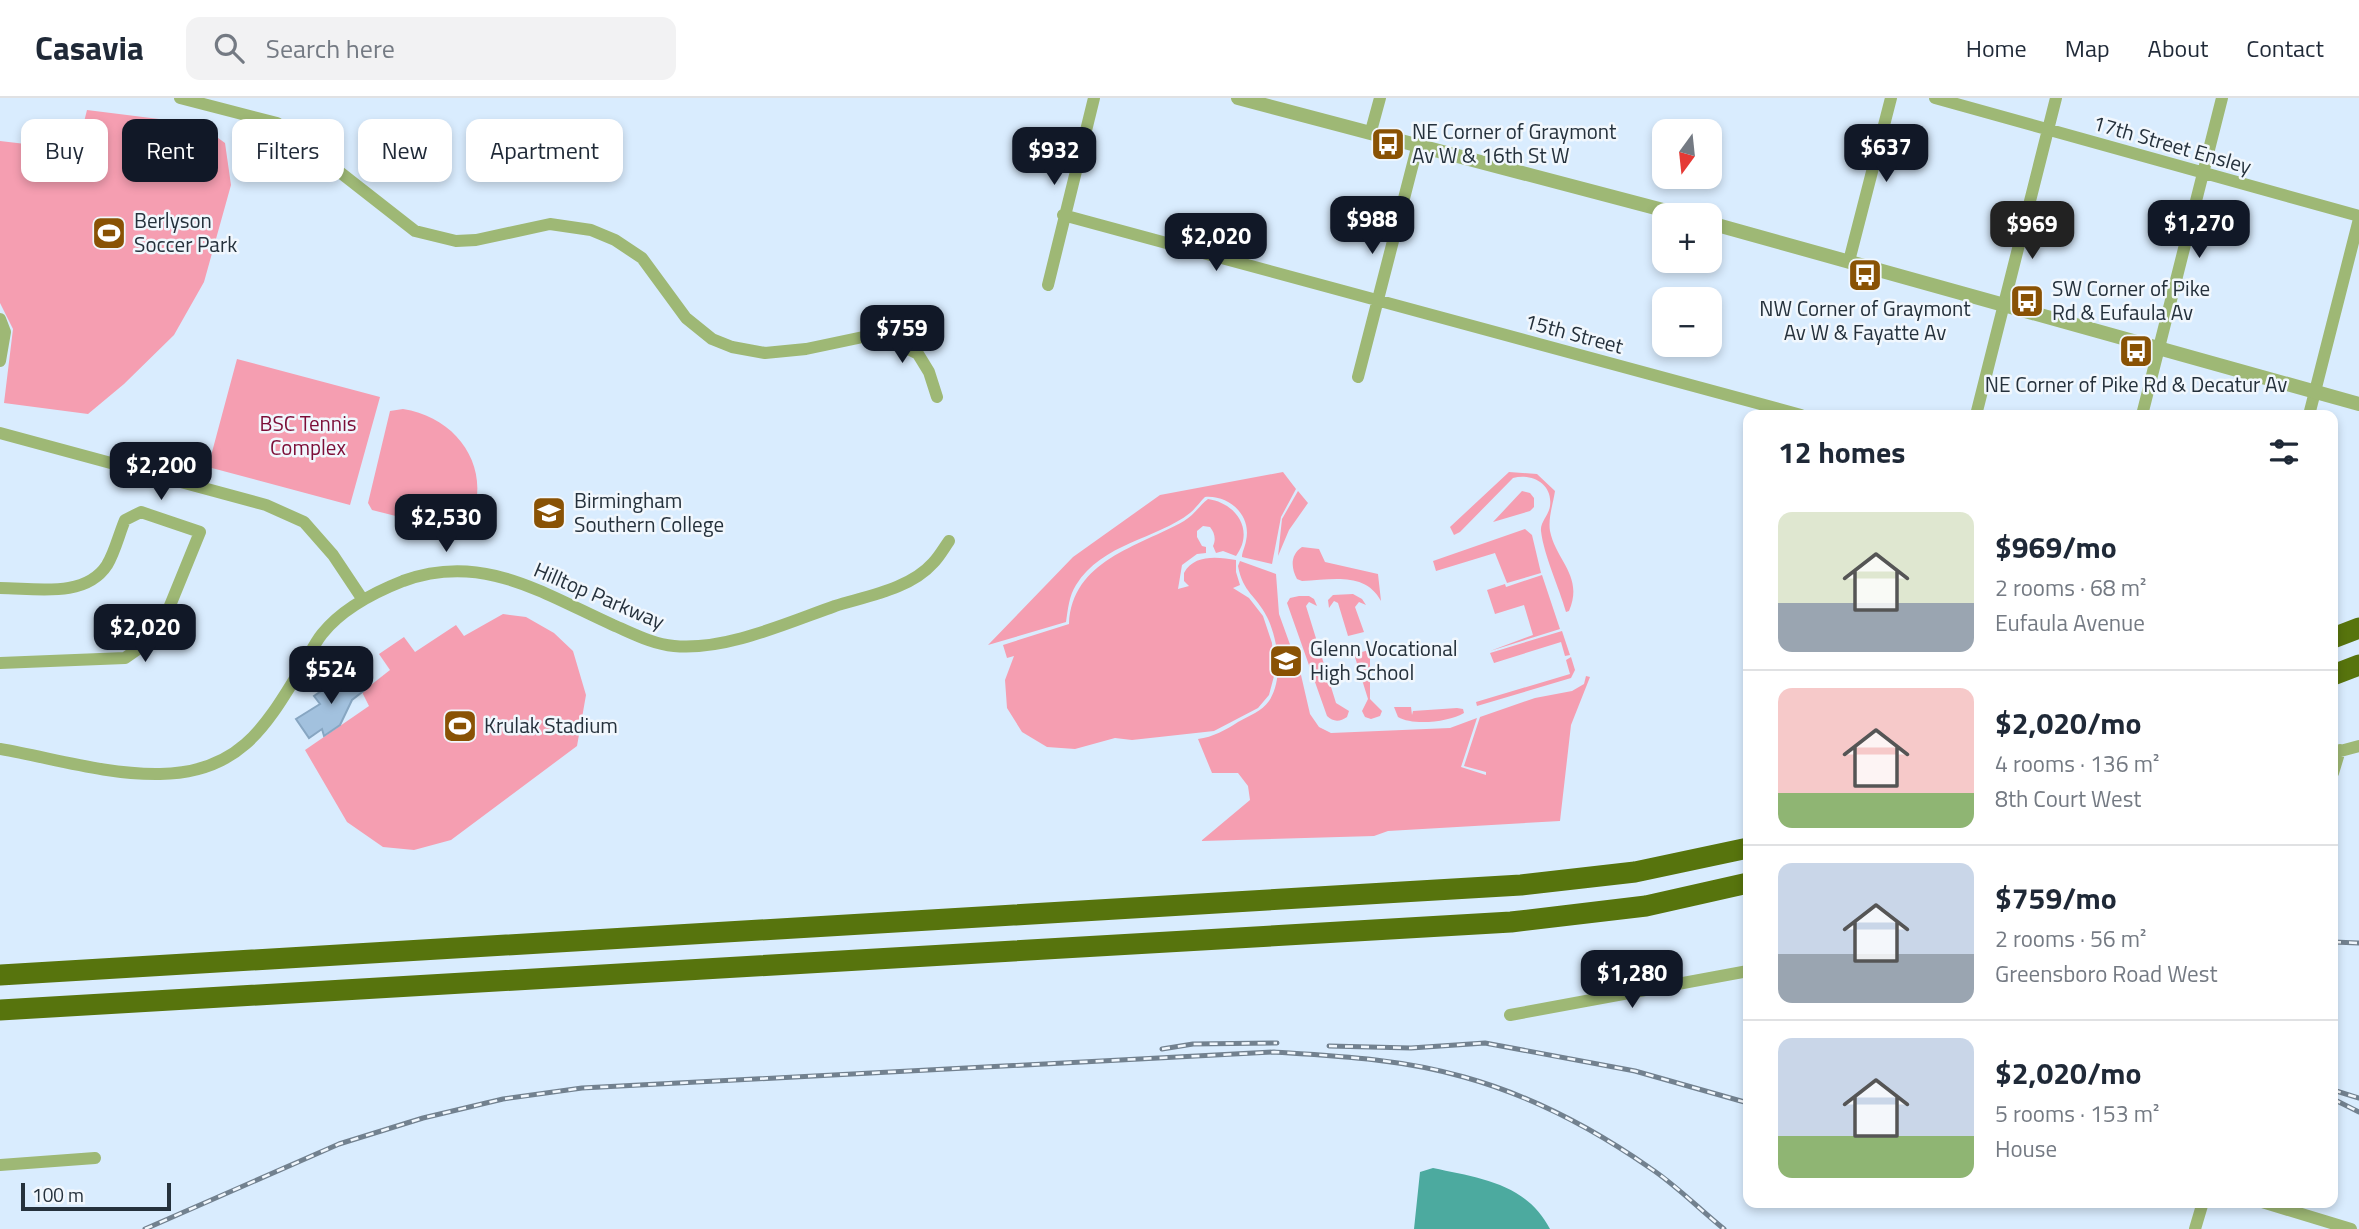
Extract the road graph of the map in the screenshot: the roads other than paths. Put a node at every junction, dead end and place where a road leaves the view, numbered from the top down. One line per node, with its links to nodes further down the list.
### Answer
1 (180, 98): 26 (street)
2 (1094, 98): 14 (street)
3 (1238, 98): 10 (street)
4 (1380, 98): 10 (street)
5 (1891, 98): 17 (street)
6 (1935, 98): 9 (street, 17th Street Ensley)
7 (2056, 98): 9 (street)
8 (2222, 98): 12 (street)
9 (2048, 130): 12 (street, 17th Street Ensley); 20 (street)
10 (1371, 131): 11 (street)
11 (1418, 144): 13 (street); 19 (street)
12 (2204, 174): 15 (street, 17th Street Ensley); 22 (street)
13 (1652, 207)
14 (1063, 215): 18 (street); 19 (street, 15th Street)
15 (2359, 217): 25 (street)
16 (1722, 226): 17 (street)
17 (1849, 261): 20 (street)
18 (1048, 285)
19 (1378, 300): 24 (street); 28 (street, 15th Street)
20 (2005, 304): 22 (street); 29 (street)
21 (0, 320): 23 (street)
22 (2159, 348): 25 (street); 30 (street)
23 (0, 361)
24 (1358, 377)
25 (2315, 391): 27 (street); 31 (street)
26 (937, 397)
27 (2359, 404)
28 (1783, 410)
29 (1977, 410)
30 (2143, 410)
31 (2310, 410)
32 (0, 433): 35 (street)
33 (949, 541): 35 (street, Hilltop Parkway)
34 (0, 588): 38 (street)
35 (363, 600): 42 (street, Hilltop Parkway)
36 (2359, 628): 37 (highway)
37 (2338, 636)
38 (0, 663)
39 (2359, 665): 40 (highway)
40 (2338, 673)
41 (2359, 746): 43 (street)
42 (0, 749)
43 (2338, 751)
44 (1743, 849): 47 (highway)
45 (1743, 884): 48 (highway)
46 (1743, 972): 49 (street)
47 (0, 975)
48 (0, 1010)
49 (1510, 1015)
50 (95, 1158): 51 (street)
51 (0, 1165)
52 (2201, 1208): 54 (street)
53 (2282, 1208): 55 (street)
54 (2195, 1229)
55 (2351, 1229)

